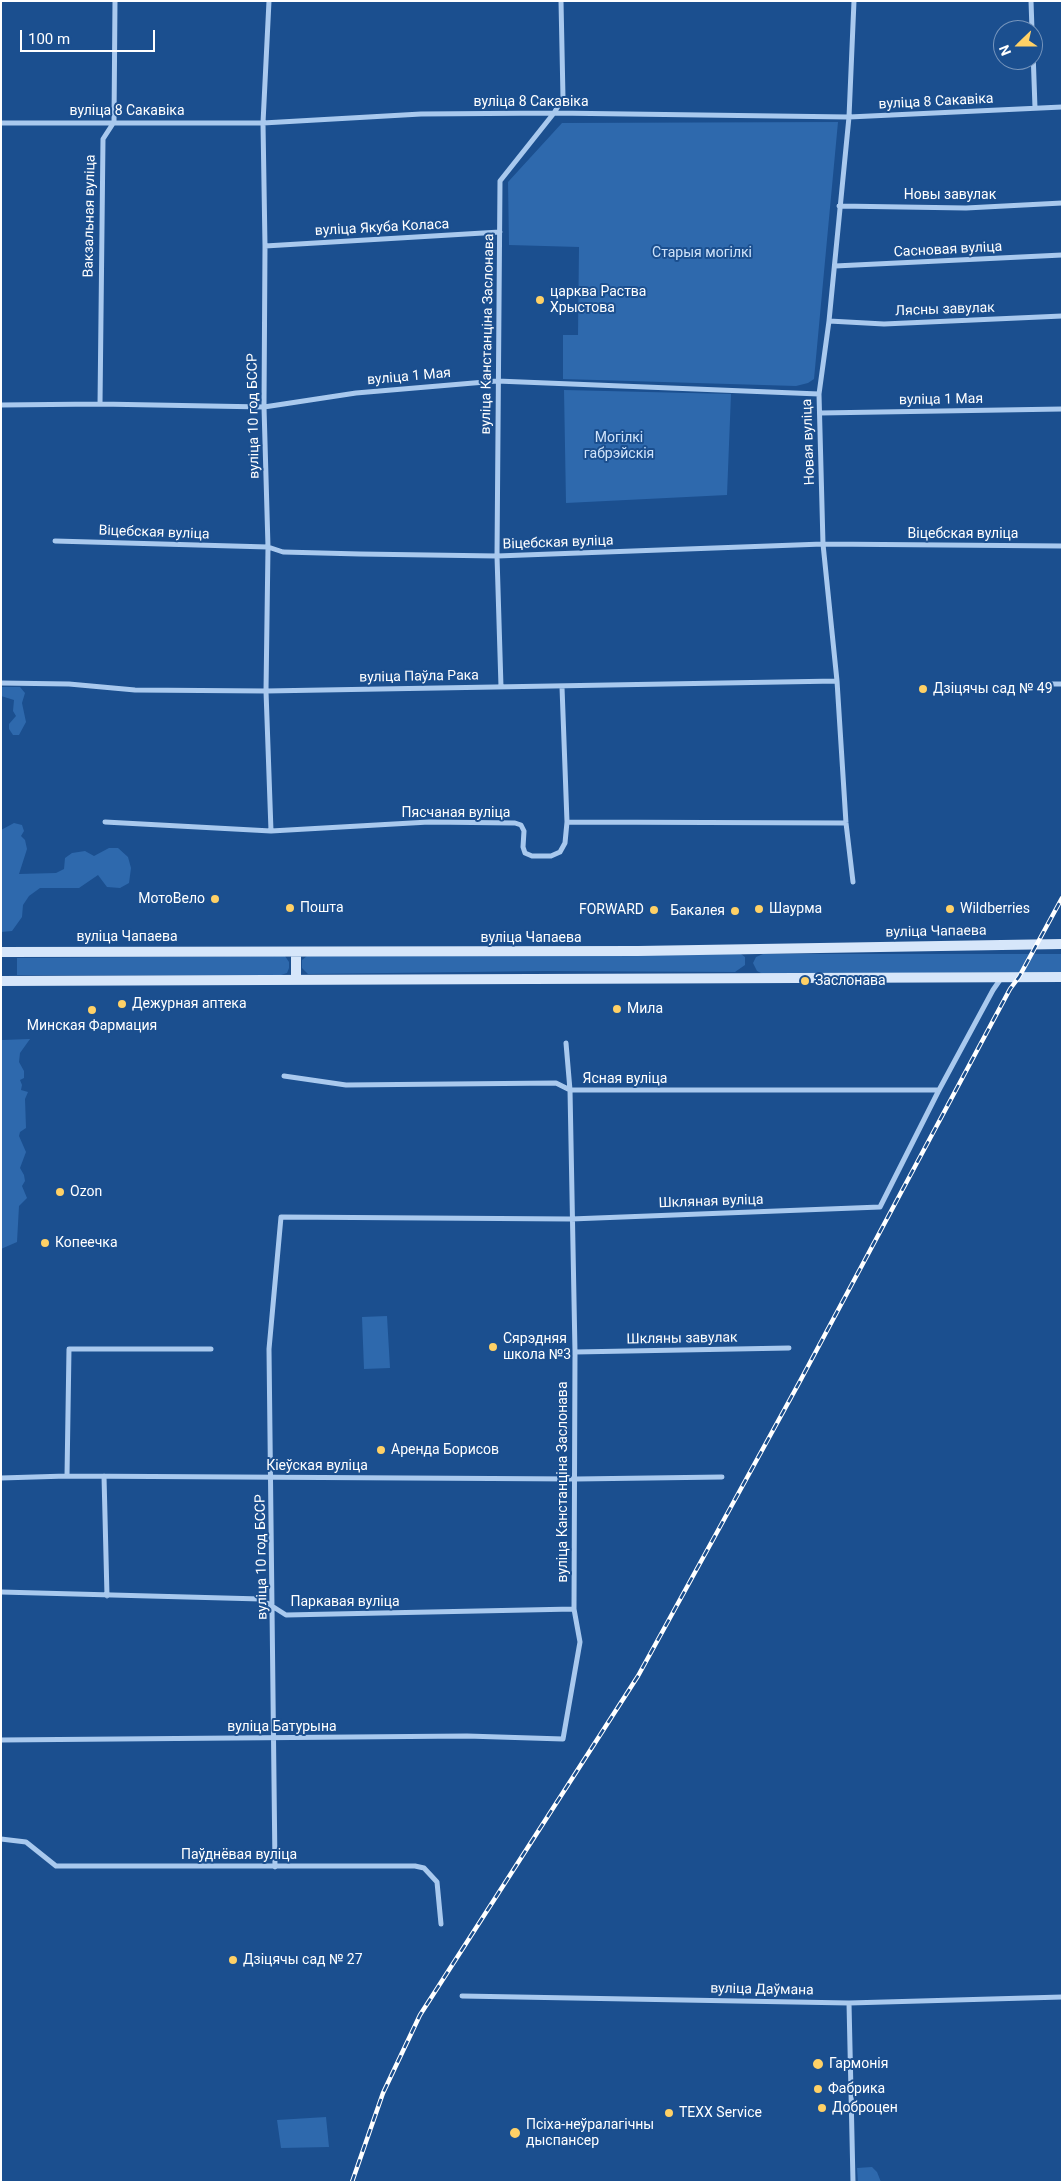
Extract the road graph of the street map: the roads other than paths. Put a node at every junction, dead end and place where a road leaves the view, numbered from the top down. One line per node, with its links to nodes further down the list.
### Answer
1 (115, 1): 12 (street, Вакзальная вуліца)
2 (269, 1): 14 (street, вуліца 10 год БССР)
3 (561, 1): 10 (street, вуліца Канстанціна Заслонава)
4 (854, 1): 11 (street, Новая вуліца)
5 (1031, 1): 6 (street)
6 (1032, 20)
7 (1034, 70): 9 (street)
8 (1062, 107): 9 (street, вуліца 8 Сакавіка)
9 (1035, 108): 11 (street, вуліца 8 Сакавіка)
10 (554, 113): 11 (street, вуліца 8 Сакавіка); 14 (street, вуліца 8 Сакавіка); 17 (street, вуліца Канстанціна Заслонава)
11 (849, 117): 16 (street, Новая вуліца)
12 (114, 122): 13 (street, вуліца 8 Сакавіка); 14 (street, вуліца 8 Сакавіка); 25 (street, Вакзальная вуліца)
13 (1, 123)
14 (263, 123): 18 (street, вуліца 10 год БССР)
15 (1062, 204): 16 (street, Новы завулак)
16 (839, 206): 20 (street, Новая вуліца)
17 (500, 232): 18 (street, вуліца Якуба Коласа); 23 (street, вуліца Канстанціна Заслонава)
18 (265, 246): 27 (street, вуліца 10 год БССР)
19 (1062, 255): 20 (street, Сасновая вуліца)
20 (835, 266): 22 (street, Новая вуліца)
21 (1062, 316): 22 (street, Лясны завулак)
22 (829, 321): 24 (street, Новая вуліца)
23 (497, 381): 24 (street, вуліца 1 Мая); 27 (street, вуліца 1 Мая); 34 (street, вуліца Канстанціна Заслонава)
24 (819, 394): 29 (street, Новая вуліца)
25 (100, 404): 26 (street, вуліца 1 Мая); 27 (street, вуліца 1 Мая)
26 (1, 405)
27 (264, 407): 33 (street, вуліца 10 год БССР)
28 (1062, 409): 29 (street, вуліца 1 Мая)
29 (820, 413): 31 (street, Новая вуліца)
30 (55, 541): 33 (street, Віцебская вуліца)
31 (823, 544): 32 (street, Віцебская вуліца); 34 (street, Віцебская вуліца); 35 (street, Новая вуліца)
32 (1062, 546)
33 (268, 547): 34 (street, Віцебская вуліца); 41 (street, вуліца 10 год БССР)
34 (498, 556): 40 (street, вуліца Канстанціна Заслонава)
35 (837, 682): 39 (street, вуліца Паўла Рака); 44 (street, Новая вуліца)
36 (1, 683): 41 (street, вуліца Паўла Рака)
37 (1050, 684): 38 (street)
38 (1062, 684)
39 (562, 687): 40 (street, вуліца Паўла Рака); 43 (street)
40 (501, 688): 41 (street, вуліца Паўла Рака)
41 (266, 691): 45 (street, вуліца 10 год БССР)
42 (105, 822): 45 (street, Пясчаная вуліца)
43 (567, 822): 44 (street); 45 (street, Пясчаная вуліца)
44 (846, 823): 46 (street, Новая вуліца)
45 (271, 831)
46 (853, 882)
47 (1062, 944): 49 (main road, вуліца Чапаева)
48 (1, 952): 49 (main road, вуліца Чапаева)
49 (296, 953): 52 (main road)
50 (1003, 977): 51 (main road); 52 (main road); 57 (street, Шкляная вуліца)
51 (1062, 977)
52 (296, 979): 53 (main road)
53 (1, 980)
54 (566, 1043): 56 (street, вуліца Канстанціна Заслонава)
55 (284, 1076): 56 (street, Ясная вуліца)
56 (570, 1090): 57 (street, Ясная вуліца); 59 (street, вуліца Канстанціна Заслонава)
57 (939, 1090): 59 (street, Шкляная вуліца)
58 (282, 1218): 59 (street, Шкляная вуліца); 65 (street, вуліца 10 год БССР)
59 (571, 1219): 62 (street, вуліца Канстанціна Заслонава)
60 (789, 1348): 62 (street, Шкляны завулак)
61 (211, 1349): 63 (street)
62 (575, 1352): 68 (street, вуліца Канстанціна Заслонава)
63 (67, 1476): 64 (street, Кіеўская вуліца); 67 (street, Кіеўская вуліца)
64 (104, 1476): 65 (street, Кіеўская вуліца); 70 (street)
65 (272, 1477): 68 (street, Кіеўская вуліца); 71 (street, вуліца 10 год БССР)
66 (722, 1477): 68 (street, Кіеўская вуліца)
67 (1, 1478)
68 (576, 1480): 72 (street, вуліца Канстанціна Заслонава)
69 (1, 1592): 70 (street, Паркавая вуліца)
70 (107, 1596): 71 (street, Паркавая вуліца)
71 (274, 1607): 72 (street, Паркавая вуліца); 73 (street, вуліца 10 год БССР)
72 (574, 1609): 74 (street, вуліца Канстанціна Заслонава)
73 (274, 1738): 74 (street, вуліца Батурына); 75 (street, вуліца Батурына); 77 (street, вуліца 10 год БССР)
74 (563, 1739)
75 (1, 1740)
76 (1, 1840): 77 (street, Паўднёвая вуліца)
77 (276, 1867): 78 (street, Паўднёвая вуліца)
78 (441, 1924)
79 (462, 1996): 81 (street, вуліца Даўмана)
80 (1062, 1996): 81 (street, вуліца Даўмана)
81 (849, 2003): 82 (street)
82 (853, 2182)

